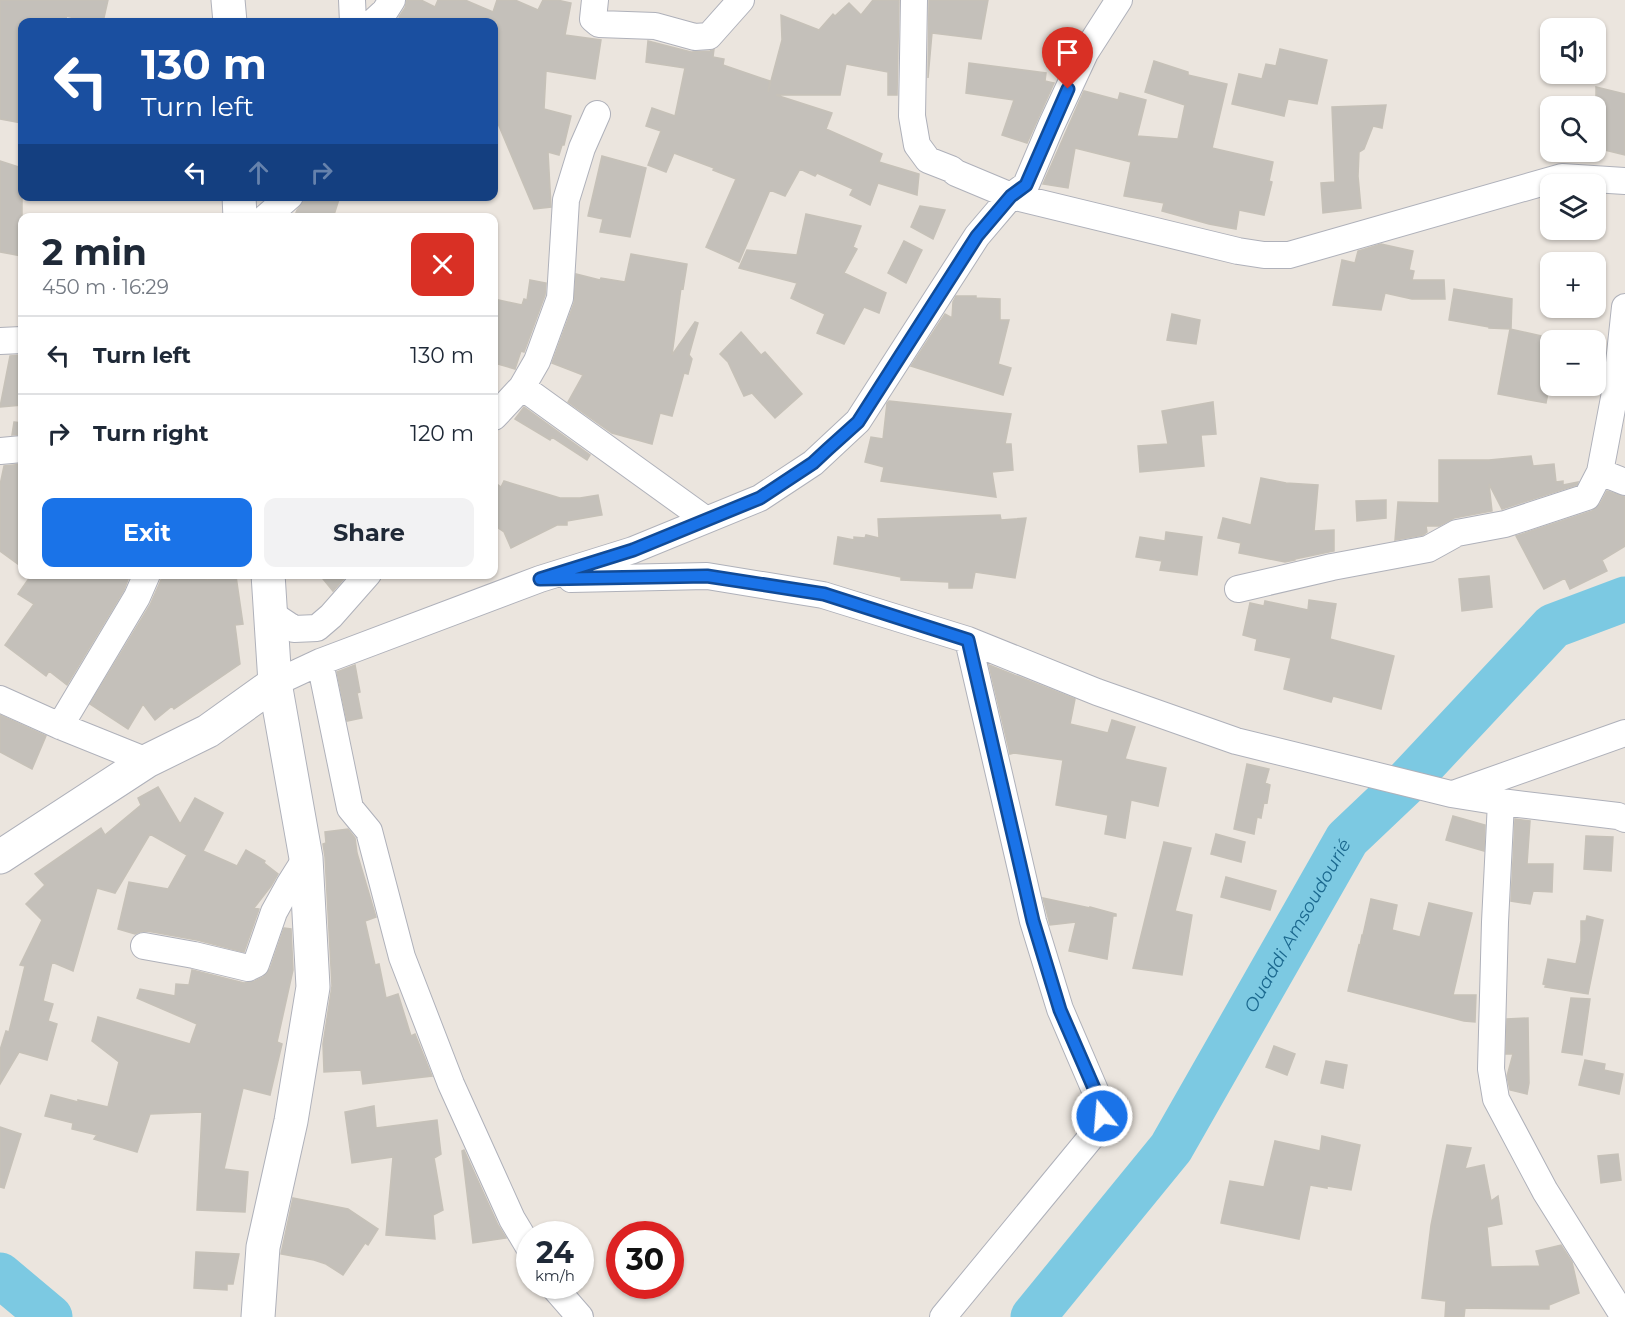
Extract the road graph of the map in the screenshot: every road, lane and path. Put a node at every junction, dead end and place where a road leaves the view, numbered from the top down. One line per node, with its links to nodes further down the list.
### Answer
1 (228, 0): 8 (street)
2 (352, 0): 9 (street)
3 (392, 0): 10 (street)
4 (595, 0): 5 (street)
5 (741, 0)
6 (914, 0): 13 (street)
7 (1119, 0): 13 (street)
8 (230, 18)
9 (353, 18)
10 (377, 18)
11 (597, 114): 19 (street)
12 (1625, 182): 13 (street)
13 (1011, 196): 25 (street)
14 (284, 201): 15 (street)
15 (271, 213)
16 (1625, 307): 23 (street)
17 (18, 340): 18 (street)
18 (0, 341)
19 (522, 387): 20 (street); 25 (street)
20 (498, 413)
21 (18, 449): 22 (street)
22 (0, 451)
23 (1600, 472): 24 (street); 30 (street)
24 (1625, 482)
25 (705, 519): 29 (street)
26 (145, 579): 36 (street)
27 (268, 579): 31 (street)
28 (364, 579): 31 (street)
29 (540, 579): 32 (street); 33 (street)
30 (1238, 590)
31 (270, 613): 34 (street)
32 (968, 640): 39 (street); 49 (street)
33 (320, 662): 34 (street); 45 (street)
34 (274, 683): 38 (street); 43 (street)
35 (0, 699): 36 (street)
36 (60, 726): 38 (street)
37 (1625, 733): 39 (street)
38 (147, 761): 42 (street)
39 (1451, 794): 40 (street)
40 (1501, 802): 41 (street); 50 (street)
41 (1625, 819)
42 (0, 857)
43 (306, 858): 44 (street); 47 (street)
44 (144, 946)
45 (516, 1226)
46 (564, 1299): 48 (street)
47 (258, 1317)
48 (580, 1317)
49 (943, 1317)
50 (1624, 1317)

